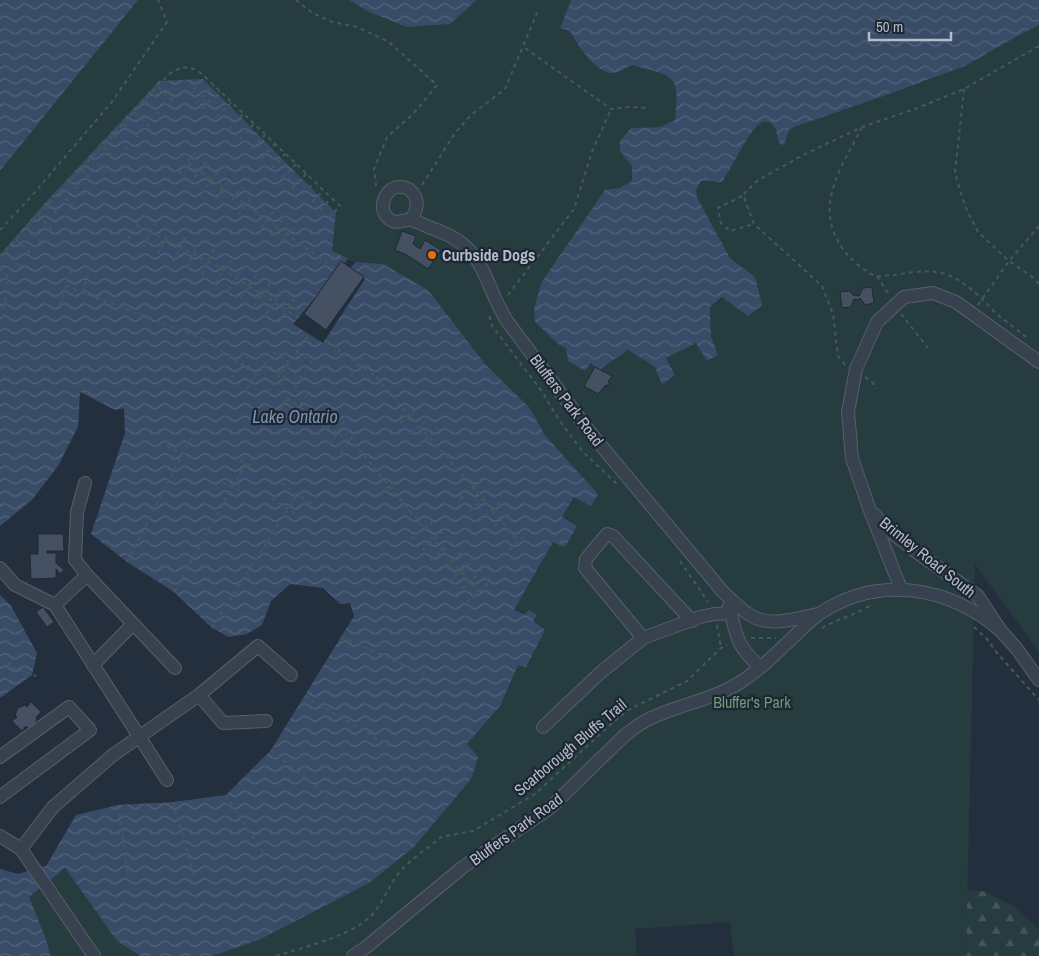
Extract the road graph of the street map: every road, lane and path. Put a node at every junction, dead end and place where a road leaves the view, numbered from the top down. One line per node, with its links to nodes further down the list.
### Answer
1 (158, 0): 101 (path)
2 (296, 0): 68 (path)
3 (537, 13): 5 (path)
4 (1039, 46): 9 (path)
5 (524, 48): 18 (path); 66 (path)
6 (205, 77): 7 (path); 8 (path); 11 (path)
7 (214, 85): 10 (path); 15 (path)
8 (158, 87): 12 (path); 13 (path)
9 (964, 89): 26 (path); 123 (path)
10 (220, 91): 14 (path); 17 (path)
11 (188, 95)
12 (146, 100): 19 (path); 21 (path)
13 (174, 102)
14 (232, 102): 20 (path); 22 (path)
15 (196, 103)
16 (648, 108): 18 (path)
17 (202, 109)
18 (611, 110): 150 (path)
19 (135, 112): 23 (path); 25 (path)
20 (244, 114): 24 (path); 27 (path)
21 (161, 116)
22 (217, 117)
23 (124, 123): 28 (path); 30 (path)
24 (254, 124): 29 (path); 31 (path)
25 (150, 126)
26 (862, 127): 67 (path); 136 (path)
27 (229, 129)
28 (113, 135): 33 (path); 35 (path)
29 (265, 135): 32 (path); 34 (path)
30 (139, 138)
31 (240, 139)
32 (275, 144): 37 (path); 39 (path)
33 (102, 146): 38 (path); 41 (path)
34 (252, 149)
35 (128, 150)
36 (196, 151): 42 (path)
37 (285, 154): 43 (path); 44 (path)
38 (92, 158): 45 (path); 47 (path)
39 (262, 158)
40 (208, 160): 48 (path)
41 (117, 161)
42 (188, 163): 48 (path); 49 (path)
43 (296, 164): 50 (path); 52 (path)
44 (272, 168)
45 (81, 169): 54 (path); 56 (path)
46 (220, 169): 53 (path)
47 (106, 172)
48 (200, 172): 53 (path); 57 (path)
49 (179, 174)
50 (306, 174): 55 (path); 60 (path)
51 (230, 178): 59 (path)
52 (282, 178)
53 (212, 180): 59 (path); 63 (path)
54 (69, 182): 62 (path); 70 (path)
55 (315, 182): 61 (path); 64 (path)
56 (95, 184)
57 (190, 184)
58 (242, 187): 69 (path)
59 (223, 188): 69 (path); 72 (path)
60 (292, 188)
61 (323, 190): 71 (path); 73 (path)
62 (59, 193): 74 (path); 77 (path)
63 (201, 194)
64 (303, 194)
65 (253, 195): 75 (path)
66 (415, 195): 68 (street); 90 (street)
67 (743, 195): 92 (path); 92 (path)
68 (385, 196): 90 (street, Bluffers Park Road)
69 (234, 197): 75 (path); 78 (path)
70 (87, 198)
71 (331, 198): 79 (path); 85 (path)
72 (216, 199)
73 (312, 202)
74 (48, 204): 83 (path); 86 (path)
75 (245, 204): 82 (path); 84 (path)
76 (263, 204): 82 (path)
77 (74, 207)
78 (227, 207)
79 (320, 210)
80 (144, 212): 93 (path)
81 (273, 212): 89 (path)
82 (257, 213): 89 (path); 91 (path)
83 (38, 215): 96 (path); 100 (path)
84 (238, 215)
85 (329, 218)
86 (63, 219)
87 (158, 219): 102 (path)
88 (283, 219): 98 (path)
89 (267, 220): 97 (path); 98 (path)
90 (410, 220): 269 (street, Bluffers Park Road)
91 (251, 221)
92 (754, 224): 176 (path)
93 (136, 225): 102 (path); 107 (path)
94 (172, 226): 108 (path)
95 (1039, 226): 123 (path)
96 (27, 227): 106 (path); 109 (path)
97 (261, 228)
98 (277, 228): 104 (path); 105 (path)
99 (292, 228): 104 (path)
100 (52, 229)
101 (0, 230)
102 (150, 233): 108 (path); 113 (path)
103 (187, 234): 114 (path)
104 (287, 235): 111 (path); 112 (path)
105 (271, 236)
106 (16, 239): 117 (path); 118 (path)
107 (128, 239)
108 (166, 240): 114 (path); 119 (path)
109 (42, 242)
110 (201, 242): 120 (path)
111 (281, 242)
112 (297, 242): 116 (path); 132 (path)
113 (143, 247)
114 (180, 248): 120 (path); 124 (path)
115 (214, 249): 125 (path)
116 (291, 249)
117 (5, 251): 121 (path); 126 (path)
118 (30, 253)
119 (158, 254)
120 (195, 255): 125 (path); 130 (path)
121 (0, 256)
122 (231, 260): 131 (path)
123 (1009, 261): 140 (path); 147 (path)
124 (173, 262)
125 (208, 262): 131 (path); 133 (path)
126 (20, 266)
127 (244, 267): 137 (path)
128 (0, 268): 160 (path)
129 (72, 268): 141 (path)
130 (188, 268)
131 (224, 271): 137 (path); 138 (path)
132 (338, 271)
133 (202, 274)
134 (257, 274): 142 (path)
135 (88, 275): 145 (path)
136 (877, 276): 147 (path); 151 (path)
137 (237, 278): 142 (path); 143 (path)
138 (215, 283)
139 (270, 283): 146 (path)
140 (1039, 284)
141 (66, 286): 145 (path); 153 (path)
142 (249, 286): 146 (path); 148 (path)
143 (228, 290)
144 (282, 291): 152 (path)
145 (82, 292): 174 (path)
146 (262, 294): 152 (path); 154 (path)
147 (982, 297): 158 (path); 164 (path)
148 (241, 298)
149 (294, 299): 155 (path)
150 (504, 301)
151 (892, 302)
152 (275, 303): 155 (path); 157 (path)
153 (60, 306)
154 (254, 306)
155 (287, 311): 159 (path); 161 (path)
156 (900, 313): 165 (path)
157 (266, 314)
158 (972, 314): 171 (street, Brimley Road South); 233 (street, Brimley Road South)
159 (299, 318)
160 (3, 319)
161 (279, 322)
162 (309, 334): 168 (path)
163 (325, 340): 173 (path)
164 (1032, 342)
165 (928, 348)
166 (251, 351): 174 (path)
167 (273, 352): 170 (path)
168 (296, 352): 170 (path); 172 (path)
169 (365, 354): 173 (path)
170 (289, 362): 175 (path)
171 (1039, 362)
172 (313, 363)
173 (359, 364): 178 (path); 192 (path)
174 (242, 365): 180 (path); 181 (path)
175 (287, 366): 177 (path); 182 (path)
176 (852, 366)
177 (281, 374): 180 (path); 185 (path); 187 (path)
178 (352, 374)
179 (863, 374): 184 (path)
180 (257, 376): 183 (path)
181 (232, 378)
182 (302, 378)
183 (247, 388)
184 (876, 389)
185 (268, 392)
186 (308, 394): 188 (path)
187 (287, 398): 188 (path); 190 (path)
188 (300, 406): 193 (path); 197 (path)
189 (418, 407): 192 (path)
190 (280, 410)
191 (333, 412): 197 (path)
192 (409, 414): 196 (path); 198 (path)
193 (292, 418)
194 (429, 418): 198 (path)
195 (345, 420): 202 (path)
196 (400, 423)
197 (324, 424): 202 (path); 204 (path)
198 (419, 426): 203 (path); 205 (path)
199 (196, 428): 211 (path)
200 (438, 428): 205 (path)
201 (358, 429): 206 (path)
202 (337, 432): 206 (path); 207 (path)
203 (410, 434)
204 (317, 435)
205 (428, 436): 208 (path); 223 (path)
206 (349, 441): 210 (path); 221 (path)
207 (329, 444)
208 (419, 445)
209 (168, 446): 211 (path)
210 (341, 453)
211 (184, 454): 213 (path); 257 (path)
212 (233, 456): 214 (path)
213 (195, 460)
214 (246, 463): 215 (path); 222 (path)
215 (255, 468)
216 (399, 478): 221 (path)
217 (485, 478): 223 (path)
218 (222, 482): 222 (path)
219 (85, 483): 262 (street)
220 (281, 484): 227 (path)
221 (389, 486): 226 (path); 242 (path)
222 (233, 487): 225 (path); 267 (path)
223 (474, 488): 229 (path); 230 (path)
224 (493, 490): 230 (path)
225 (243, 492)
226 (380, 494)
227 (297, 495): 232 (path); 234 (path)
228 (272, 498): 234 (path)
229 (460, 499)
230 (483, 499): 235 (path); 236 (path)
231 (502, 500): 235 (path)
232 (313, 505)
233 (869, 508): 266 (street, Brimley Road South); 282 (street, Brimley Road South)
234 (288, 509): 239 (path); 280 (path)
235 (492, 510): 240 (path); 241 (path)
236 (470, 511)
237 (511, 511): 240 (path)
238 (437, 518): 242 (path)
239 (303, 519)
240 (500, 520): 244 (path); 249 (path)
241 (478, 521)
242 (425, 529): 246 (path); 247 (path)
243 (446, 529): 247 (path)
244 (488, 532)
245 (526, 533): 249 (path)
246 (412, 539)
247 (434, 539): 250 (path); 251 (path)
248 (455, 539): 251 (path)
249 (518, 541): 253 (path)
250 (422, 550)
251 (443, 550): 254 (path); 255 (path)
252 (463, 550): 255 (path)
253 (508, 550)
254 (431, 561)
255 (452, 561): 259 (path); 260 (path)
256 (472, 561): 260 (path)
257 (127, 562)
258 (0, 568): 273 (street)
259 (440, 571)
260 (460, 571): 263 (path); 264 (path)
261 (482, 571): 264 (path)
262 (87, 575): 273 (street); 279 (street)
263 (449, 582)
264 (469, 582): 268 (path); 270 (path)
265 (490, 582): 268 (path)
266 (901, 589): 275 (street, Bluffers Park Road); 282 (street, Bluffers Park Road)
267 (174, 592)
268 (478, 592): 271 (path)
269 (724, 592): 274 (street, Bluffers Park Road); 275 (street, Bluffers Park Road)
270 (456, 594)
271 (467, 602)
272 (873, 604): 281 (path)
273 (55, 605): 290 (street)
274 (731, 613): 276 (street); 291 (street, Bluffers Park Road)
275 (818, 614): 291 (street, Bluffers Park Road)
276 (692, 621): 284 (street); 284 (street)
277 (716, 622): 288 (path)
278 (969, 622): 299 (path)
279 (133, 624): 290 (street); 292 (street)
280 (212, 628)
281 (818, 631)
282 (1001, 631): 296 (street, Brimley Road South)
283 (341, 637): 294 (path)
284 (644, 638): 301 (street)
285 (745, 639): 286 (path)
286 (781, 639)
287 (730, 644): 288 (path, Scarborough Bluffs Trail)
288 (722, 648): 318 (path, Scarborough Bluffs Trail)
289 (10, 662): 295 (path)
290 (93, 665): 302 (street)
291 (760, 666): 319 (street, Bluffers Park Road)
292 (175, 668)
293 (291, 675): 297 (street)
294 (428, 675)
295 (36, 676)
296 (1039, 680)
297 (199, 695): 300 (street); 302 (street)
298 (305, 696): 303 (path)
299 (1039, 700)
300 (266, 721)
301 (543, 727)
302 (139, 737): 306 (street); 313 (street)
303 (391, 747)
304 (271, 750): 309 (path)
305 (0, 757): 307 (street)
306 (167, 780)
307 (1, 795)
308 (226, 795): 314 (path)
309 (328, 797)
310 (173, 802): 316 (path)
311 (118, 805): 315 (path)
312 (0, 836): 313 (street)
313 (21, 850): 317 (street)
314 (264, 854)
315 (128, 875)
316 (195, 879)
317 (94, 956)
318 (276, 956)
319 (353, 956)

